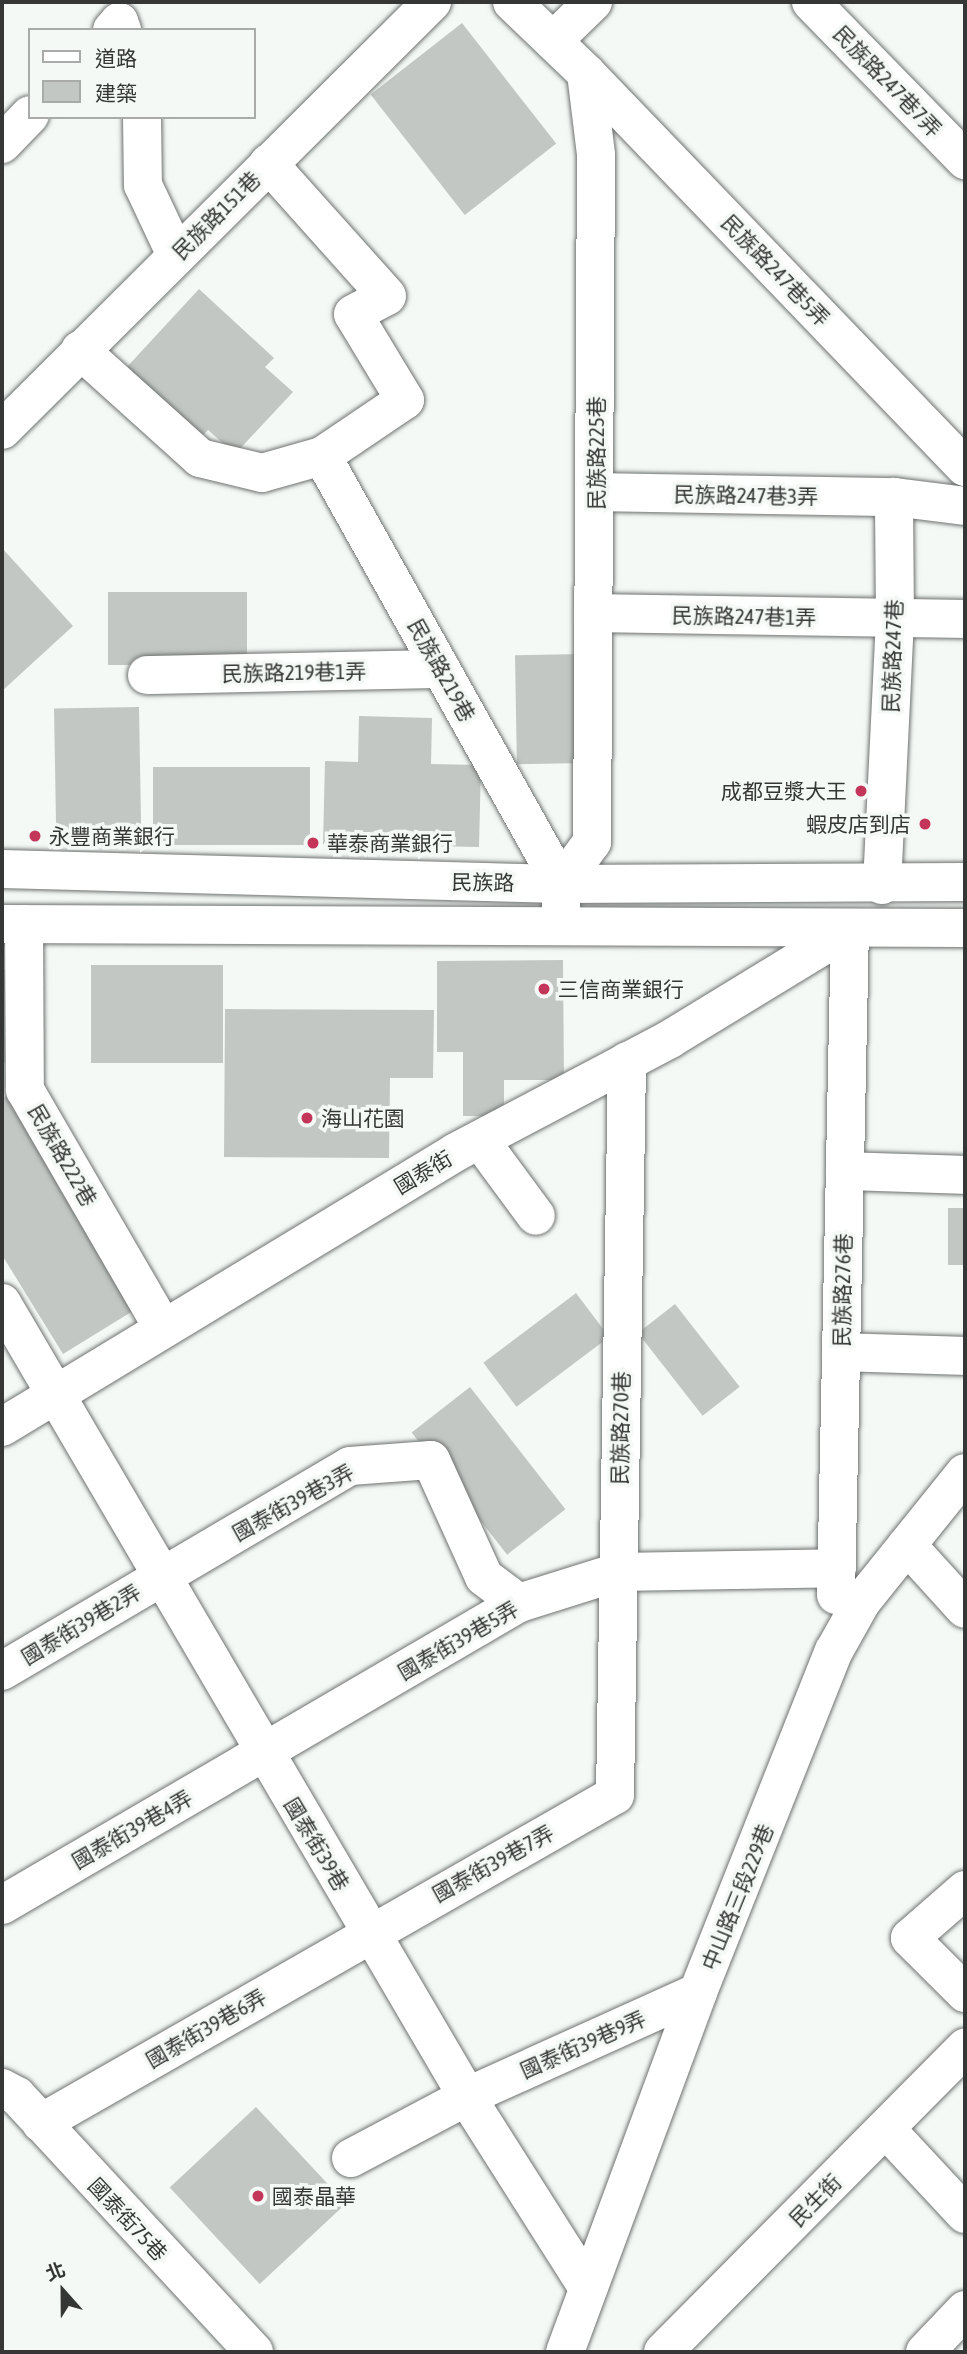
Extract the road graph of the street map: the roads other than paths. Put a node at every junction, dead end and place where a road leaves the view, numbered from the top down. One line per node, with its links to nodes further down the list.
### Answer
1 (432, 2): 11 (street, 民族路151巷)
2 (512, 2): 5 (street)
3 (593, 2): 5 (street)
4 (811, 2): 10 (street, 民族路247巷7弄)
5 (552, 41): 6 (street)
6 (586, 73): 16 (street, 民族路247巷5弄); 17 (street, 民族路225巷)
7 (28, 117): 9 (street)
8 (142, 119): 12 (street)
9 (2, 144)
10 (965, 160)
11 (268, 163): 12 (street, 民族路151巷); 15 (street)
12 (176, 255): 13 (street, 民族路151巷)
13 (80, 350): 14 (street, 民族路151巷); 15 (street)
14 (2, 430)
15 (322, 456): 23 (street, 民族路219巷)
16 (965, 467)
17 (597, 492): 18 (street, 民族路247巷3弄); 20 (street, 民族路225巷)
18 (894, 497): 19 (street); 21 (street, 民族路247巷)
19 (965, 506)
20 (593, 614): 21 (street, 民族路247巷1弄); 27 (street, 民族路225巷)
21 (895, 618): 22 (street, 民族路247巷1弄); 28 (street, 民族路247巷)
22 (965, 619)
23 (441, 669): 24 (street, 民族路219巷1弄); 27 (street, 民族路219巷)
24 (147, 675)
25 (2, 869): 27 (street, 民族路)
26 (965, 883): 28 (street, 民族路)
27 (561, 884): 28 (street, 民族路); 30 (street)
28 (882, 885)
29 (13, 924): 30 (street, 民族路); 39 (street, 民族路222巷)
30 (561, 926): 32 (street, 民族路)
31 (965, 928): 32 (street, 民族路)
32 (850, 929): 33 (street, 國泰街); 35 (street, 民族路276巷)
33 (627, 1061): 34 (street, 國泰街); 47 (street, 民族路270巷)
34 (480, 1140): 37 (street); 39 (street, 國泰街)
35 (845, 1171): 36 (street); 40 (street, 民族路276巷)
36 (965, 1175)
37 (536, 1216)
38 (2, 1303): 42 (street, 國泰街39巷)
39 (163, 1328): 42 (street, 國泰街)
40 (841, 1352): 41 (street); 46 (street, 民族路276巷)
41 (965, 1356)
42 (54, 1395): 43 (street, 國泰街); 48 (street, 國泰街39巷)
43 (2, 1427)
44 (965, 1473): 45 (street, 中山路三段229巷)
45 (906, 1545): 50 (street); 51 (street, 中山路三段229巷)
46 (837, 1569): 47 (street, 國泰街39巷5弄); 51 (street, 民族路276巷)
47 (618, 1572): 49 (street, 國泰街39巷5弄); 54 (street, 民族路270巷)
48 (161, 1577): 49 (street, 國泰街39巷3弄); 52 (street, 國泰街39巷2弄); 53 (street, 國泰街39巷)
49 (519, 1603): 53 (street, 國泰街39巷5弄)
50 (965, 1609)
51 (834, 1651): 58 (street, 中山路三段229巷)
52 (2, 1671)
53 (263, 1752): 56 (street, 國泰街39巷4弄); 57 (street, 國泰街39巷)
54 (615, 1795): 57 (street, 國泰街39巷7弄)
55 (965, 1890): 59 (street)
56 (2, 1905)
57 (370, 1932): 62 (street, 國泰街39巷); 63 (street, 國泰街39巷6弄)
58 (698, 1992): 62 (street, 國泰街39巷9弄); 67 (street, 中山路三段229巷)
59 (965, 1993)
60 (965, 2048): 64 (street, 民生街)
61 (2, 2088): 63 (street, 國泰街75巷)
62 (468, 2096): 65 (street, 國泰街39巷9弄); 67 (street, 國泰街39巷)
63 (41, 2123): 70 (street, 國泰街75巷)
64 (886, 2129): 66 (street); 69 (street, 民生街)
65 (351, 2158)
66 (965, 2214)
67 (588, 2288): 71 (street, 中山路三段229巷)
68 (965, 2311): 72 (street)
69 (676, 2348)
70 (254, 2352)
71 (565, 2352)
72 (925, 2352)

